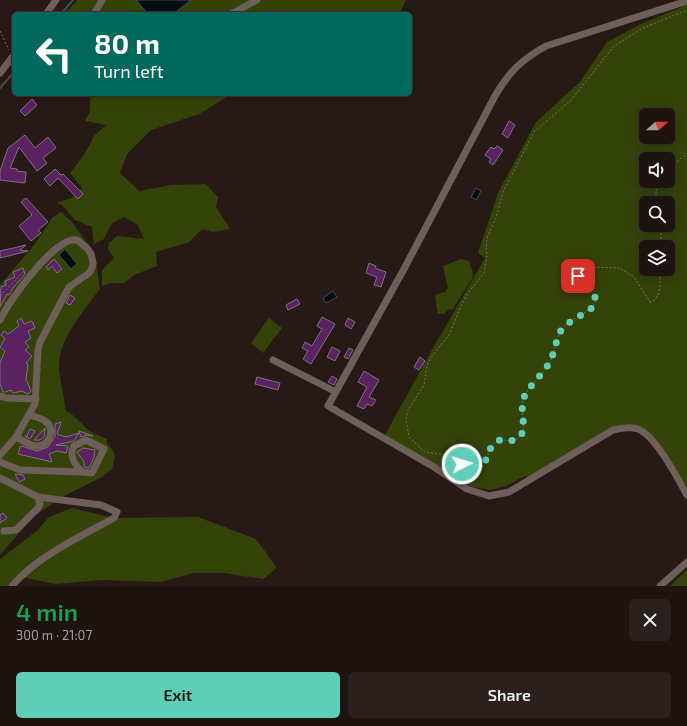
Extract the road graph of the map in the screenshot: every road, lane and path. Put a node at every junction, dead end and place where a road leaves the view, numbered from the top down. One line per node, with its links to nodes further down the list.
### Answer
1 (56, 0): 6 (street)
2 (102, 0): 7 (street)
3 (257, 0): 8 (street)
4 (687, 1): 20 (street)
5 (687, 10): 16 (path)
6 (47, 12)
7 (95, 12)
8 (235, 12)
9 (0, 31): 10 (path)
10 (12, 53)
11 (12, 58): 12 (street)
12 (0, 73)
13 (687, 153): 14 (path)
14 (675, 165)
15 (32, 274): 17 (path); 18 (street); 22 (street)
16 (659, 276)
17 (0, 296)
18 (0, 320)
19 (273, 360): 20 (street)
20 (336, 392): 29 (street)
21 (0, 396): 22 (street)
22 (36, 398): 23 (street)
23 (30, 415): 24 (street); 24 (street)
24 (16, 437): 25 (street)
25 (0, 455)
26 (0, 462): 27 (street)
27 (82, 472): 27 (street)
28 (0, 478): 30 (street)
29 (687, 495)
30 (38, 497): 31 (street); 33 (street)
31 (4, 531)
32 (687, 562): 34 (street)
33 (12, 586)
34 (660, 586)

